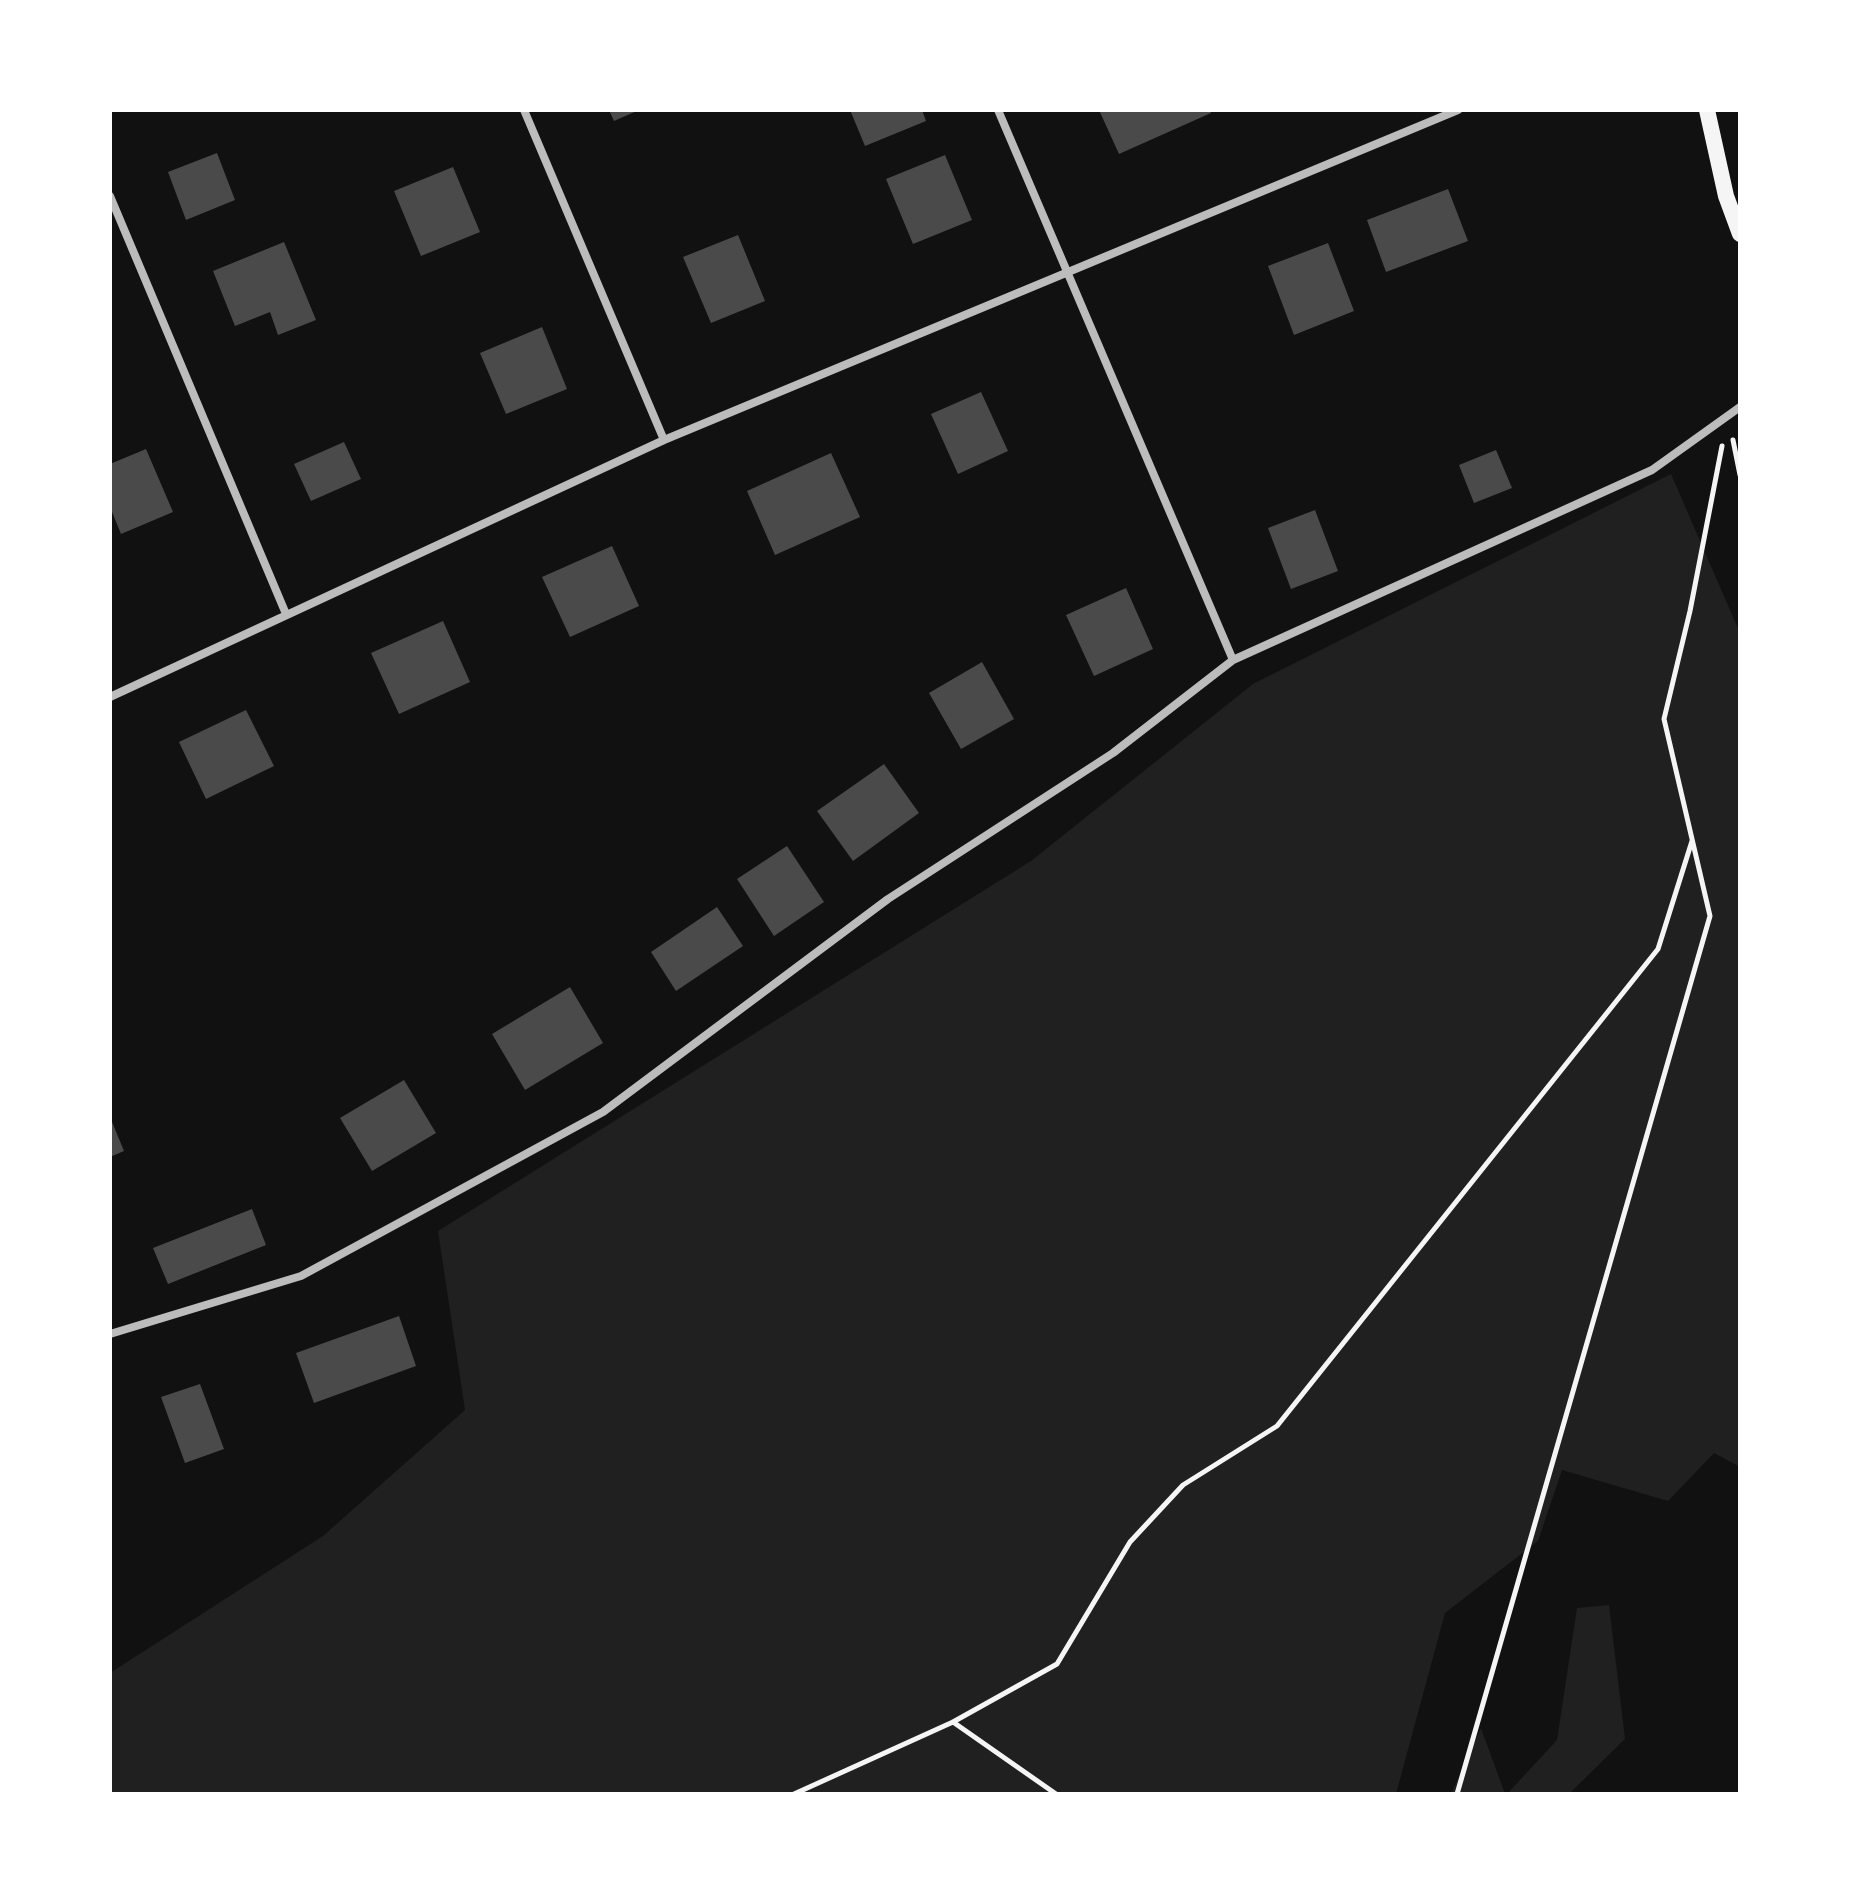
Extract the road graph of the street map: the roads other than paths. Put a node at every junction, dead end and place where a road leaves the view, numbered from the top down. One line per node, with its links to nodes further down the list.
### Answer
1 (524, 110): 9 (street)
2 (998, 110): 7 (street)
3 (1458, 110): 7 (street)
4 (1707, 110): 6 (main road)
5 (110, 196): 10 (street)
6 (1740, 234)
7 (1067, 273): 9 (street); 11 (street)
8 (1740, 407): 11 (street)
9 (664, 440): 10 (street)
10 (286, 614): 12 (street)
11 (1233, 660): 13 (street)
12 (110, 697)
13 (110, 1334)

